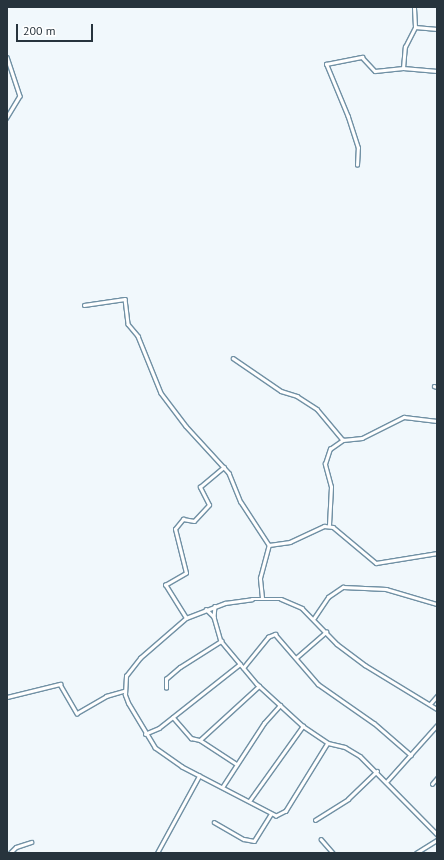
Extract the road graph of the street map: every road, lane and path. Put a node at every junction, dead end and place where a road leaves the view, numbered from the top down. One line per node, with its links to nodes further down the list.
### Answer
1 (414, 7): 2 (street)
2 (416, 27): 3 (street); 5 (street)
3 (437, 29)
4 (7, 57): 7 (street)
5 (403, 68): 6 (street); 8 (street)
6 (437, 72)
7 (7, 118)
8 (357, 165)
9 (84, 306): 13 (street)
10 (233, 358): 12 (street)
11 (437, 420): 12 (street)
12 (344, 440): 14 (street)
13 (224, 467): 15 (street); 22 (street)
14 (329, 525): 15 (street); 16 (street)
15 (269, 545): 17 (street)
16 (437, 553)
17 (262, 598): 19 (street); 23 (street)
18 (437, 604): 23 (street)
19 (216, 606): 20 (street); 21 (street)
20 (205, 609): 21 (street); 22 (street)
21 (214, 617): 25 (street)
22 (186, 618): 31 (street)
23 (314, 618): 24 (street)
24 (326, 632): 26 (street); 34 (street)
25 (221, 641): 27 (street); 30 (street)
26 (296, 658): 28 (street); 43 (street)
27 (240, 664): 28 (street); 37 (street)
28 (243, 668): 29 (street)
29 (259, 686): 35 (street); 41 (street)
30 (166, 688)
31 (124, 691): 33 (street); 40 (street)
32 (437, 696): 34 (street)
33 (7, 697)
34 (430, 704): 36 (street)
35 (280, 706): 39 (street); 44 (street)
36 (437, 709)
37 (172, 717): 40 (street); 41 (street)
38 (437, 725): 43 (street)
39 (303, 726): 42 (street); 51 (street)
40 (145, 734): 46 (street)
41 (200, 740): 44 (street)
42 (328, 743): 45 (street); 52 (street)
43 (411, 754): 48 (street)
44 (235, 763): 50 (street)
45 (377, 771): 48 (street); 53 (street)
46 (199, 776): 50 (street); 60 (street)
47 (437, 778): 49 (street)
48 (387, 781): 55 (street)
49 (432, 784)
50 (223, 786): 51 (street)
51 (250, 800): 52 (street)
52 (271, 814): 54 (street)
53 (316, 820)
54 (214, 822)
55 (437, 834)
56 (321, 839): 61 (street)
57 (437, 840): 62 (street)
58 (31, 842): 59 (street)
59 (10, 853)
60 (158, 853)
61 (332, 853)
62 (416, 853)

